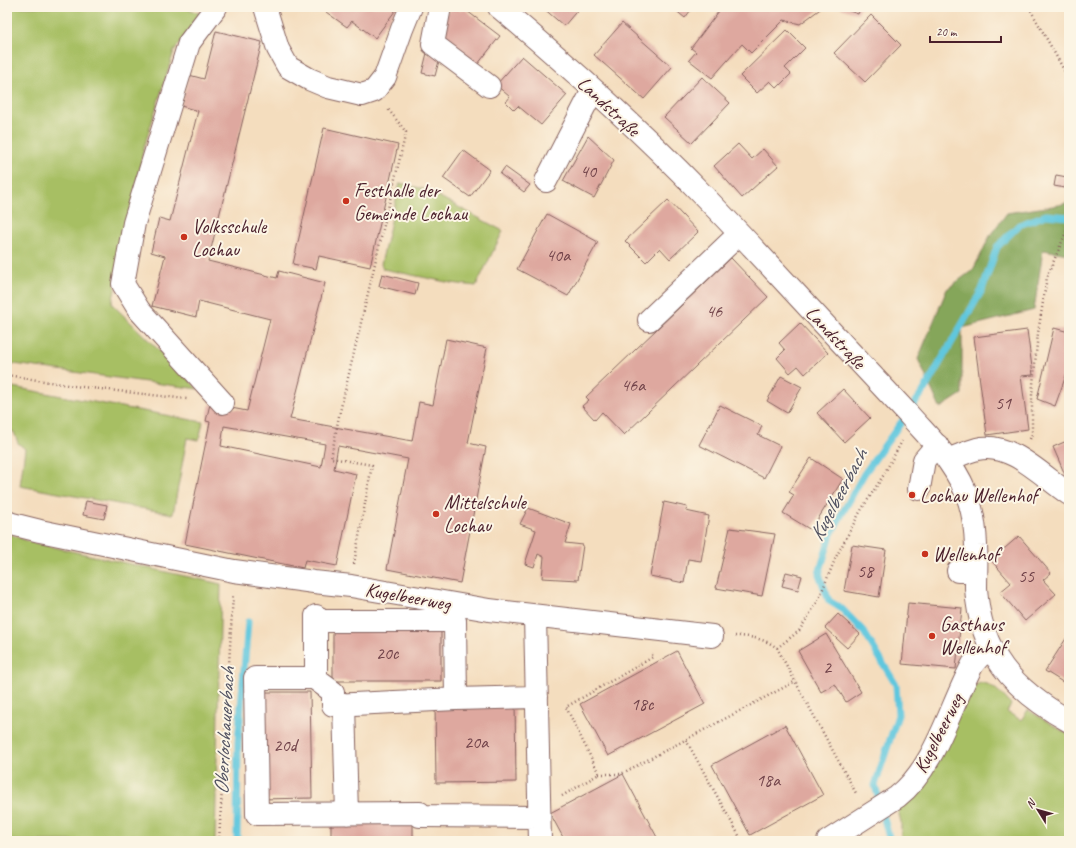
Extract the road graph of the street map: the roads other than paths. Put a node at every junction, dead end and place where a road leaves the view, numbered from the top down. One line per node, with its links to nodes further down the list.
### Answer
1 (216, 7): 11 (street)
2 (265, 7): 3 (street)
3 (411, 7)
4 (440, 7): 6 (street)
5 (499, 7): 7 (street, Landstraße)
6 (489, 86)
7 (593, 90): 8 (street); 9 (street, Landstraße)
8 (546, 181)
9 (739, 234): 10 (street); 12 (street, Landstraße)
10 (649, 320)
11 (223, 403)
12 (942, 453): 13 (street); 14 (street); 20 (street, Landstraße)
13 (919, 489)
14 (1069, 494)
15 (7, 522): 16 (street, Kugelbeerweg)
16 (314, 582): 17 (street); 18 (street, Kugelbeerweg)
17 (315, 615): 21 (street); 23 (street)
18 (535, 616): 19 (street, Kugelbeerweg); 22 (street)
19 (712, 636)
20 (991, 649): 25 (street, Landstraße); 29 (street, Kugelbeerweg)
21 (316, 679): 24 (street); 26 (street)
22 (537, 698): 23 (street); 27 (street)
23 (456, 699): 24 (street)
24 (344, 704): 26 (street)
25 (1069, 721)
26 (346, 814): 27 (street)
27 (539, 814): 28 (street)
28 (540, 841)
29 (828, 841)

